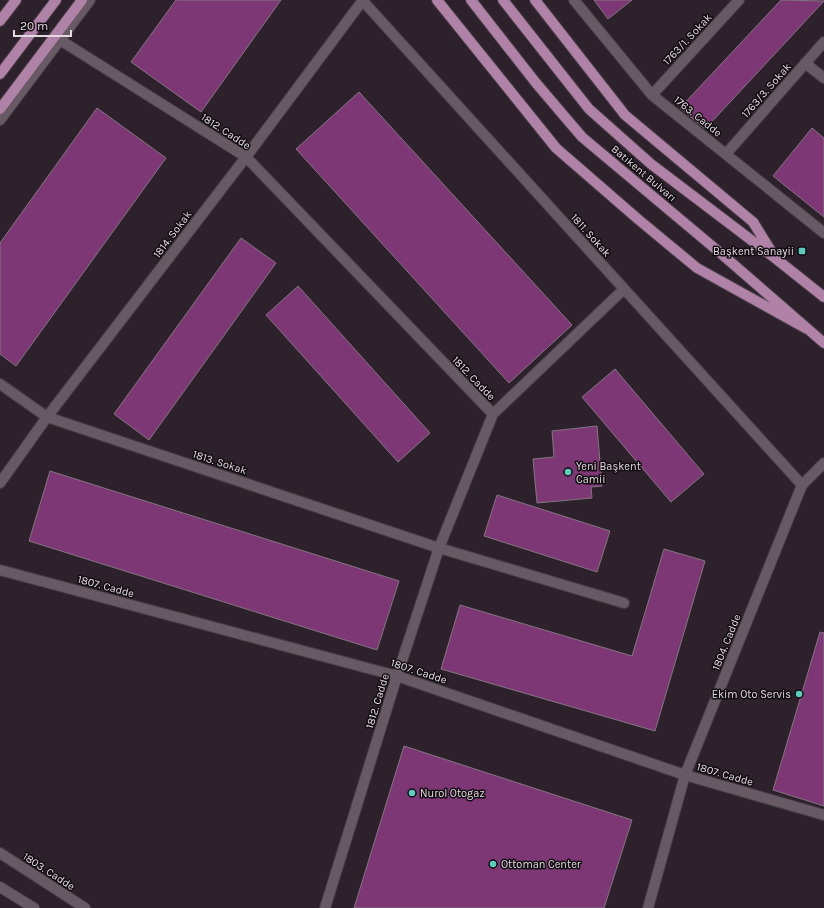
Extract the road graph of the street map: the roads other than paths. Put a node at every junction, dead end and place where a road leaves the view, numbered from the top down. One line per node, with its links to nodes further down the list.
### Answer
1 (16, 0): 12 (main road)
2 (56, 0): 16 (main road)
3 (82, 0): 19 (main road)
4 (90, 0): 13 (street)
5 (362, 0): 22 (street, 1814. Sokak); 25 (street, 1811. Sokak)
6 (437, 0): 27 (main road)
7 (471, 0): 27 (main road, Batıkent Bulvarı)
8 (503, 0): 24 (main road, Batıkent Bulvarı)
9 (535, 0): 24 (main road)
10 (574, 0): 18 (street, 1763. Cadde)
11 (739, 0): 18 (street, 1763/1. Sokak)
12 (0, 21)
13 (60, 40): 20 (street); 22 (street, 1812. Cadde)
14 (824, 42): 15 (street, 1763/3. Sokak)
15 (805, 63): 17 (street); 21 (street, 1763/3. Sokak)
16 (0, 74)
17 (824, 78)
18 (652, 95): 21 (street, 1763. Cadde)
19 (0, 109)
20 (0, 120)
21 (726, 154): 23 (street, 1763. Cadde)
22 (246, 157): 30 (street, 1812. Cadde); 31 (street, 1814. Sokak)
23 (824, 233)
24 (775, 258): 26 (main road, Batıkent Bulvarı)
25 (624, 289): 30 (street); 34 (street, 1811. Sokak)
26 (824, 297)
27 (808, 329): 28 (main road, Batıkent Bulvarı)
28 (824, 343)
29 (0, 384): 31 (street, 1813. Sokak)
30 (493, 414): 35 (street, 1812. Cadde)
31 (47, 417): 33 (street, 1814. Sokak); 35 (street, 1813. Sokak)
32 (824, 463): 34 (street, 1804. Cadde)
33 (0, 483)
34 (802, 485): 39 (street, 1804. Cadde)
35 (439, 548): 37 (street, 1813. Sokak); 38 (street, 1812. Cadde)
36 (0, 570): 38 (street, 1807. Cadde)
37 (624, 603)
38 (397, 676): 39 (street, 1807. Cadde); 45 (street, 1812. Cadde)
39 (685, 775): 40 (street, 1807. Cadde); 46 (street, 1804. Cadde)
40 (824, 815)
41 (0, 853): 44 (street, 1803. Cadde)
42 (0, 887): 43 (street)
43 (34, 908)
44 (85, 908)
45 (325, 908)
46 (648, 908)

